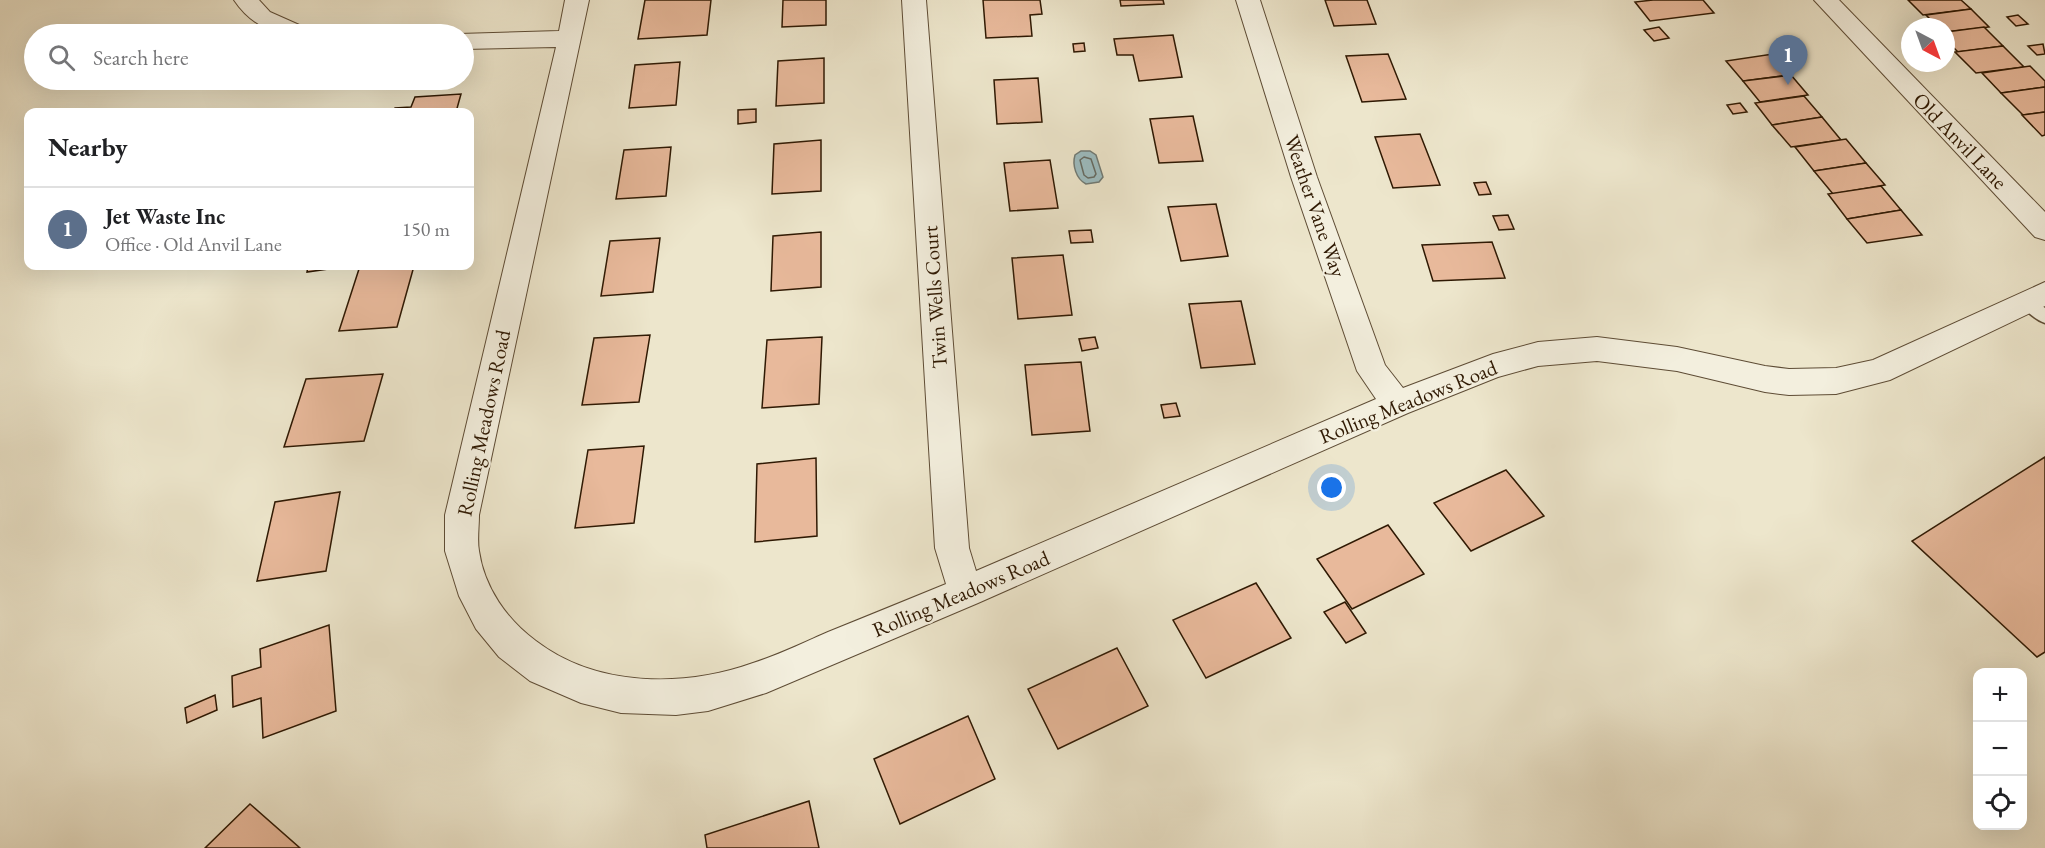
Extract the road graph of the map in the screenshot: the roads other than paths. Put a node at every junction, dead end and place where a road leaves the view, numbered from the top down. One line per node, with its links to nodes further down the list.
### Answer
1 (246, 0): 6 (street)
2 (577, 0): 7 (street, Rolling Meadows Road)
3 (915, 0): 12 (street, Twin Wells Court)
4 (1248, 0): 11 (street, Weather Vane Way)
5 (1826, 0): 9 (street, Old Anvil Lane)
6 (276, 24)
7 (570, 39): 8 (street); 12 (street, Rolling Meadows Road)
8 (474, 41)
9 (2045, 230)
10 (2039, 304): 11 (street, Rolling Meadows Road)
11 (1397, 404): 12 (street, Rolling Meadows Road)
12 (966, 592)

